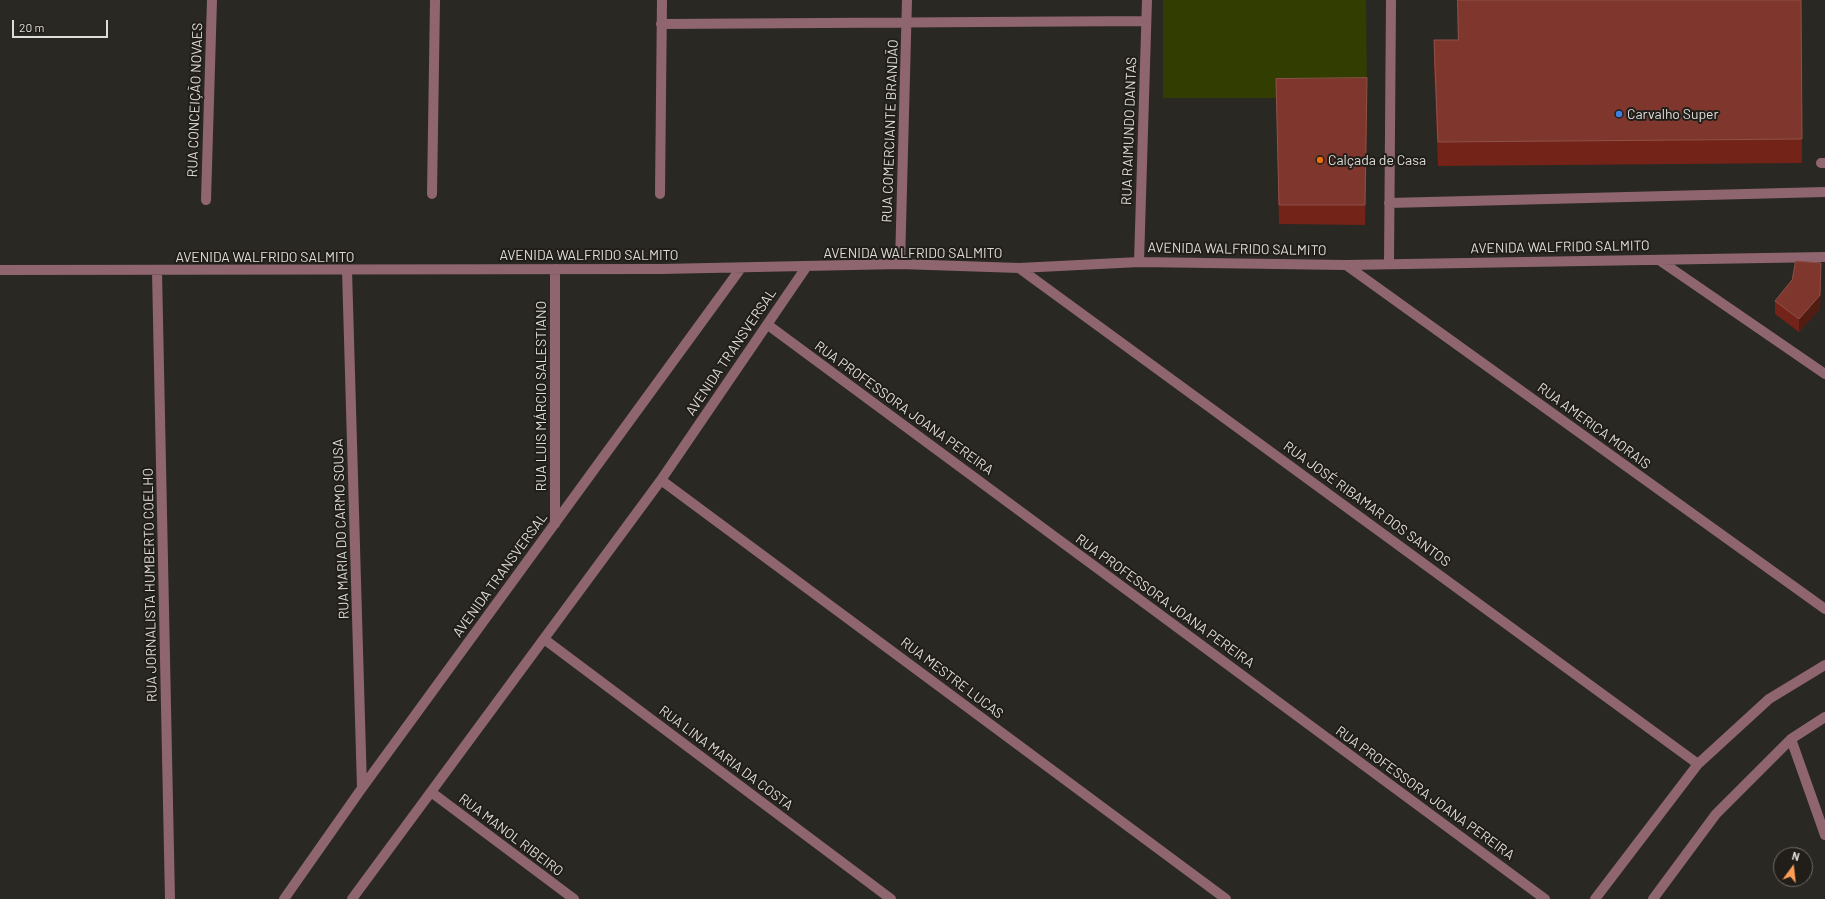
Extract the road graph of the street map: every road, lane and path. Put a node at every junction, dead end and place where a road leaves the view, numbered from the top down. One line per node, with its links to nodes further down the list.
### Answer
1 (212, 0): 13 (street, RUA CONCEIÇÃO NOVAES)
2 (435, 0): 11 (street)
3 (662, 0): 9 (street)
4 (906, 0): 8 (street, RUA COMERCIANTE BRANDÃO)
5 (1146, 0): 7 (street, RUA RAIMUNDO DANTAS)
6 (1391, 0): 14 (street)
7 (1146, 21): 8 (street); 17 (street, RUA RAIMUNDO DANTAS)
8 (907, 22): 9 (street); 18 (street, RUA COMERCIANTE BRANDÃO)
9 (661, 24): 12 (street)
10 (1825, 192): 14 (street)
11 (432, 194)
12 (660, 194)
13 (206, 200)
14 (1389, 203): 19 (street)
15 (1825, 257): 16 (street, AVENIDA WALFRIDO SALMITO)
16 (1659, 260): 19 (street, AVENIDA WALFRIDO SALMITO); 29 (street)
17 (1138, 262): 20 (street, AVENIDA WALFRIDO SALMITO); 23 (street, AVENIDA WALFRIDO SALMITO)
18 (900, 264): 21 (street, AVENIDA WALFRIDO SALMITO); 23 (street, AVENIDA WALFRIDO SALMITO)
19 (1389, 264): 20 (street, AVENIDA WALFRIDO SALMITO)
20 (1346, 265): 32 (street, RUA AMERICA MORAIS)
21 (807, 266): 22 (street, AVENIDA WALFRIDO SALMITO); 28 (street, AVENIDA TRANSVERSAL)
22 (741, 268): 24 (street, AVENIDA WALFRIDO SALMITO); 31 (street, AVENIDA TRANSVERSAL)
23 (1019, 268): 37 (street, RUA JOSÉ RIBAMAR DOS SANTOS)
24 (556, 269): 26 (street, AVENIDA WALFRIDO SALMITO); 31 (street, RUA LUIS MÁRCIO SALESTIANO)
25 (0, 270): 27 (street, AVENIDA WALFRIDO SALMITO)
26 (347, 270): 27 (street, AVENIDA WALFRIDO SALMITO); 38 (street, RUA MARIA DO CARMO SOUSA)
27 (157, 271): 41 (street, RUA JORNALISTA HUMBERTO COELHO)
28 (768, 325): 30 (street, AVENIDA TRANSVERSAL); 47 (street, RUA PROFESSORA JOANA PEREIRA)
29 (1825, 374)
30 (660, 480): 33 (street, AVENIDA TRANSVERSAL); 46 (street, RUA MESTRE LUCAS)
31 (555, 524): 38 (street, AVENIDA TRANSVERSAL)
32 (1825, 609)
33 (544, 639): 39 (street, AVENIDA TRANSVERSAL); 45 (street, RUA LINA MARIA DA COSTA)
34 (1825, 665): 37 (street)
35 (1825, 717): 36 (street)
36 (1791, 739): 40 (street); 49 (street)
37 (1698, 764): 48 (street)
38 (362, 788): 42 (street, AVENIDA TRANSVERSAL)
39 (431, 792): 43 (street, AVENIDA TRANSVERSAL); 44 (street, RUA MANOL RIBEIRO)
40 (1825, 834)
41 (170, 899)
42 (284, 899)
43 (352, 899)
44 (574, 899)
45 (892, 899)
46 (1226, 899)
47 (1545, 899)
48 (1595, 899)
49 (1653, 899)

